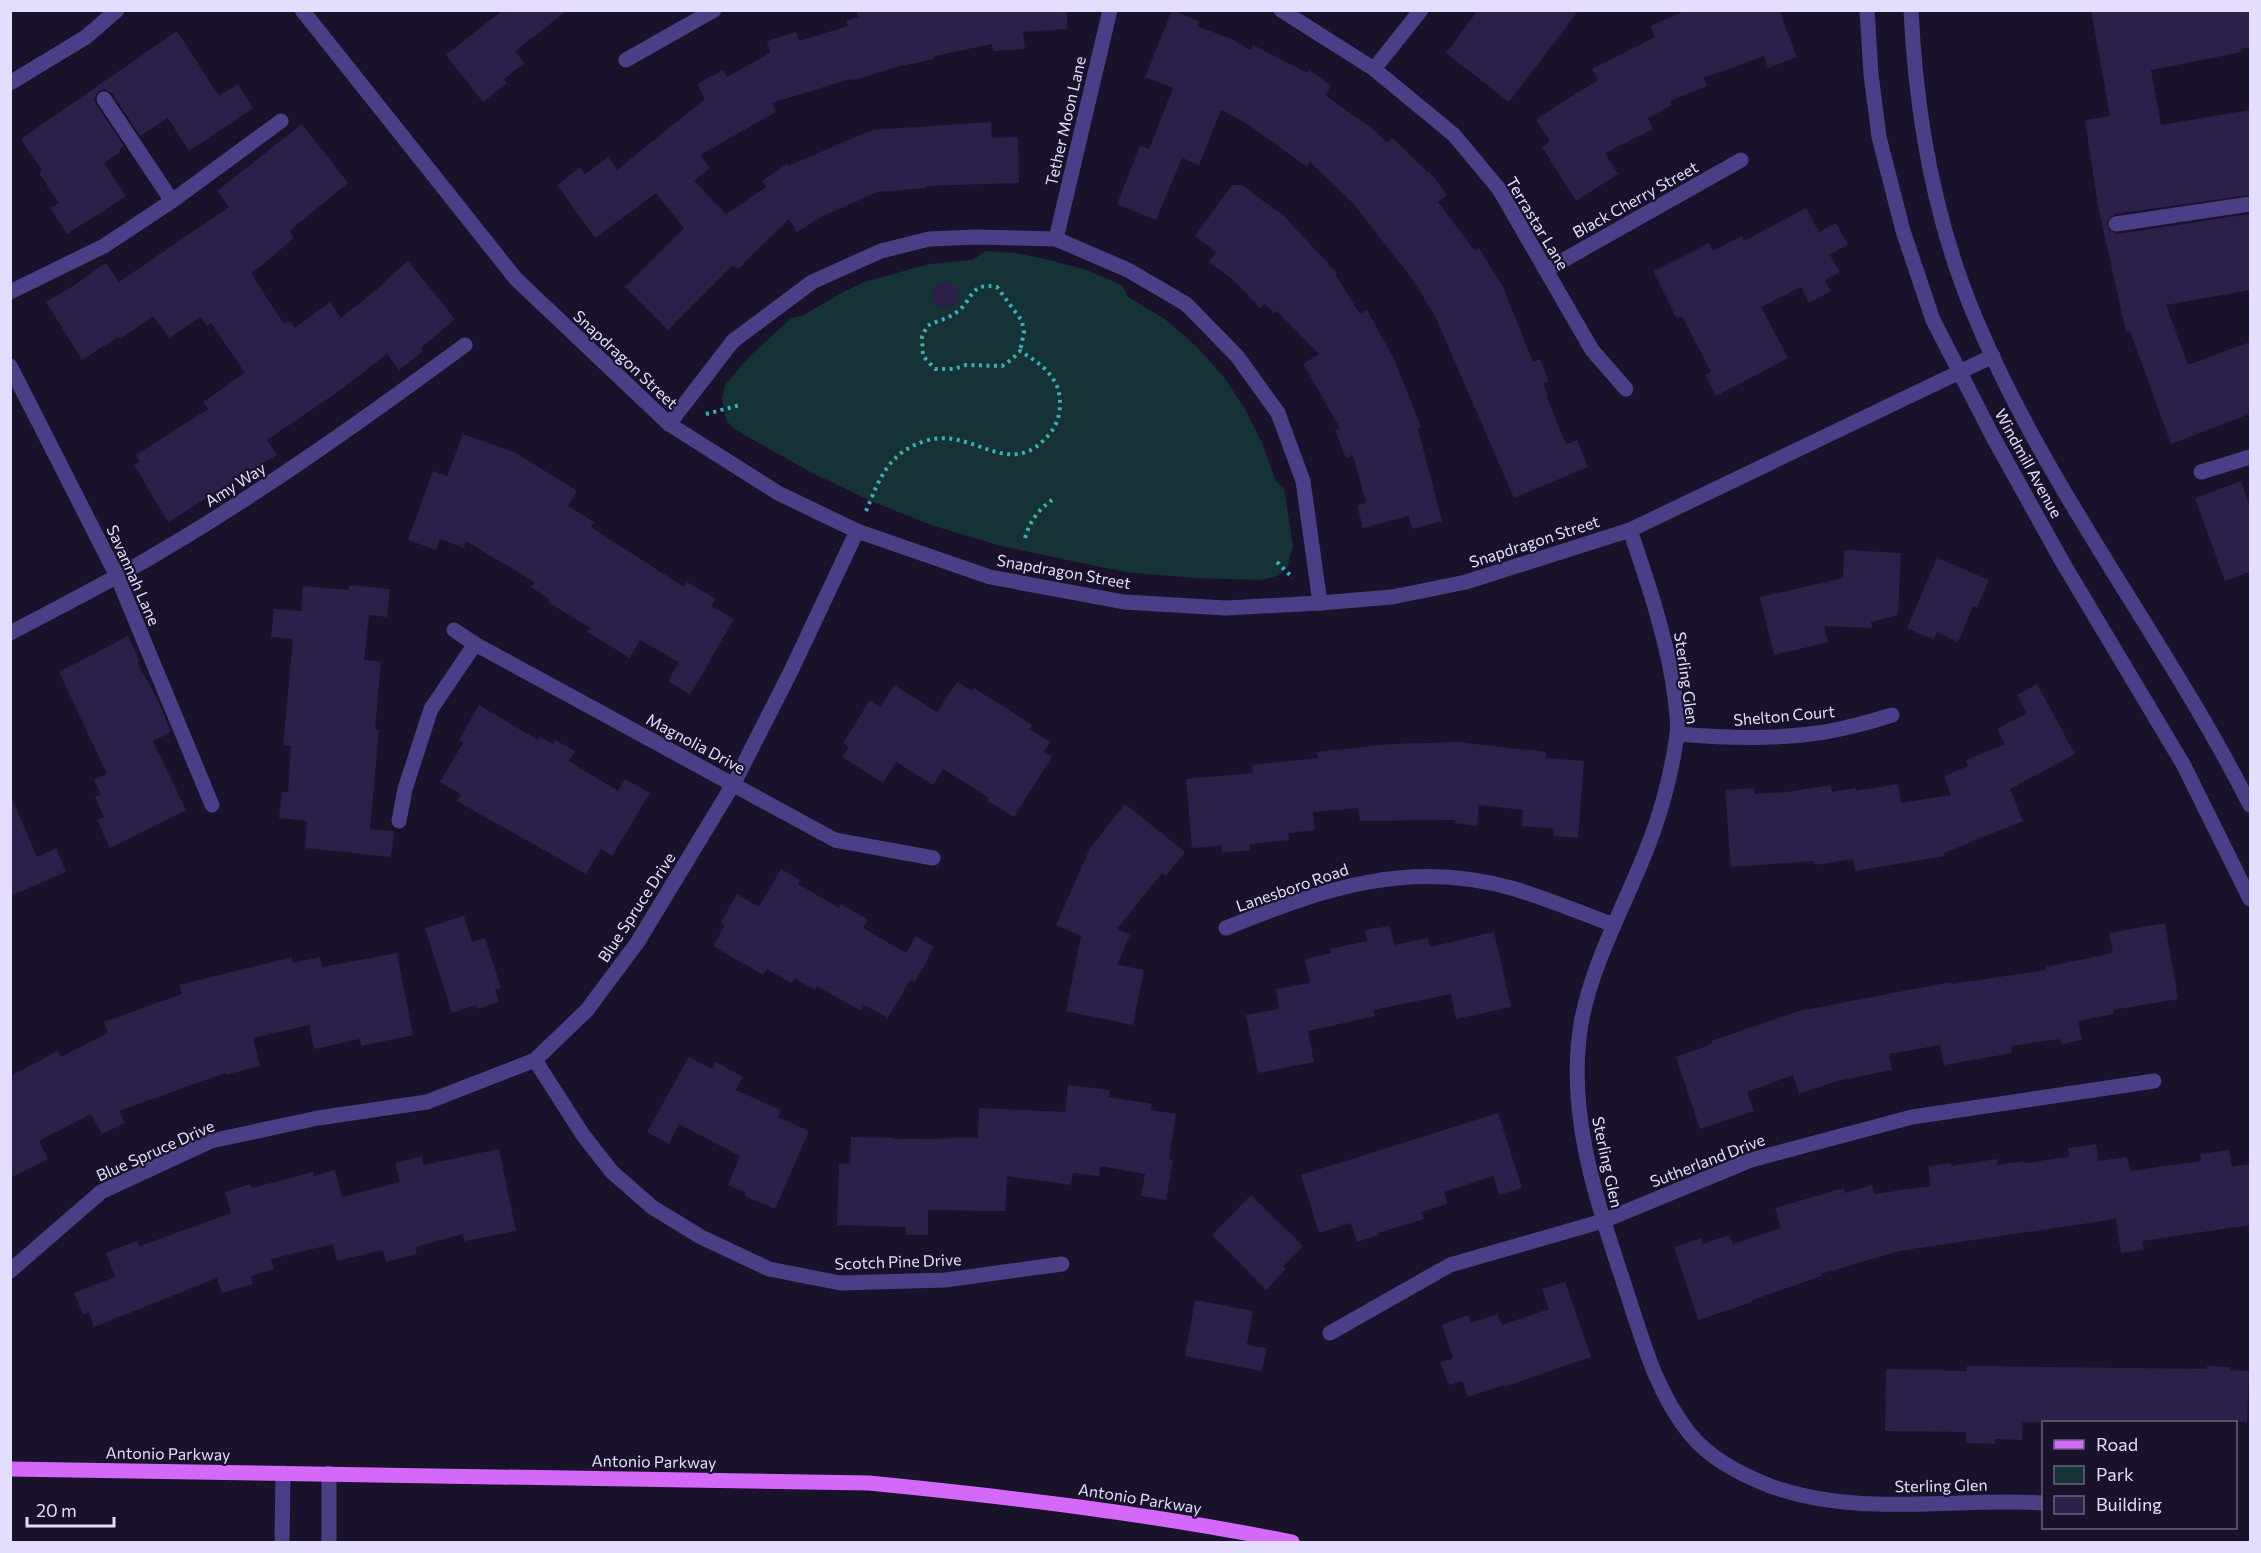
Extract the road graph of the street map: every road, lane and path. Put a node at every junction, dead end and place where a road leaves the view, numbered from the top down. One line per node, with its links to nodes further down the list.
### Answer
1 (117, 10): 11 (street)
2 (302, 10): 27 (street, Snapdragon Street)
3 (714, 10): 9 (street)
4 (1110, 10): 18 (street, Tether Moon Lane)
5 (1281, 10): 10 (street, Terrastar Lane)
6 (1421, 10): 10 (street)
7 (1867, 10): 25 (street, Windmill Avenue)
8 (1911, 10): 23 (street, Windmill Avenue)
9 (626, 60)
10 (1374, 69): 19 (street, Terrastar Lane)
11 (10, 83)
12 (104, 99): 15 (street)
13 (281, 121): 15 (street)
14 (1741, 160): 19 (street, Black Cherry Street)
15 (172, 201): 20 (street)
16 (2250, 204): 17 (street)
17 (2116, 224)
18 (1056, 239): 27 (street); 35 (street)
19 (1546, 270): 26 (street, Terrastar Lane)
20 (10, 292)
21 (465, 345): 34 (street, Amy Way)
22 (1020, 351): 22 (path); 32 (path)
23 (1993, 356): 25 (street, Snapdragon Street); 43 (street, Windmill Avenue)
24 (10, 366): 34 (street, Savannah Lane)
25 (1959, 374): 31 (street, Snapdragon Street); 46 (street, Windmill Avenue)
26 (1626, 389)
27 (669, 424): 32 (street, Snapdragon Street)
28 (2250, 457): 29 (street)
29 (2201, 472)
30 (1052, 500): 33 (path)
31 (1629, 530): 35 (street, Snapdragon Street); 40 (street, Sterling Glen)
32 (857, 531): 35 (street, Snapdragon Street); 41 (street, Blue Spruce Drive)
33 (1025, 538)
34 (117, 576): 37 (street, Amy Way); 42 (street, Savannah Lane)
35 (1320, 603)
36 (454, 630): 38 (street, Magnolia Drive)
37 (10, 633)
38 (475, 644): 41 (street, Magnolia Drive); 44 (street)
39 (1892, 715): 40 (street, Shelton Court)
40 (1677, 734): 47 (street, Sterling Glen)
41 (734, 783): 45 (street, Magnolia Drive); 49 (street, Blue Spruce Drive)
42 (212, 805)
43 (2250, 805)
44 (399, 821)
45 (933, 858)
46 (2250, 900)
47 (1614, 925): 48 (street, Lanesboro Road); 51 (street, Sterling Glen)
48 (1226, 928)
49 (535, 1060): 52 (street, Scotch Pine Drive); 53 (street, Blue Spruce Drive)
50 (2154, 1081): 51 (street, Sutherland Drive)
51 (1603, 1221): 54 (street, Sutherland Drive); 58 (street, Sterling Glen)
52 (1062, 1264)
53 (10, 1271)
54 (1330, 1333)
55 (10, 1468): 56 (main road, Antonio Parkway)
56 (283, 1473): 57 (main road, Antonio Parkway); 59 (street)
57 (328, 1473): 60 (street); 61 (main road, Antonio Parkway)
58 (2042, 1503)
59 (282, 1542)
60 (329, 1542)
61 (1292, 1542)

